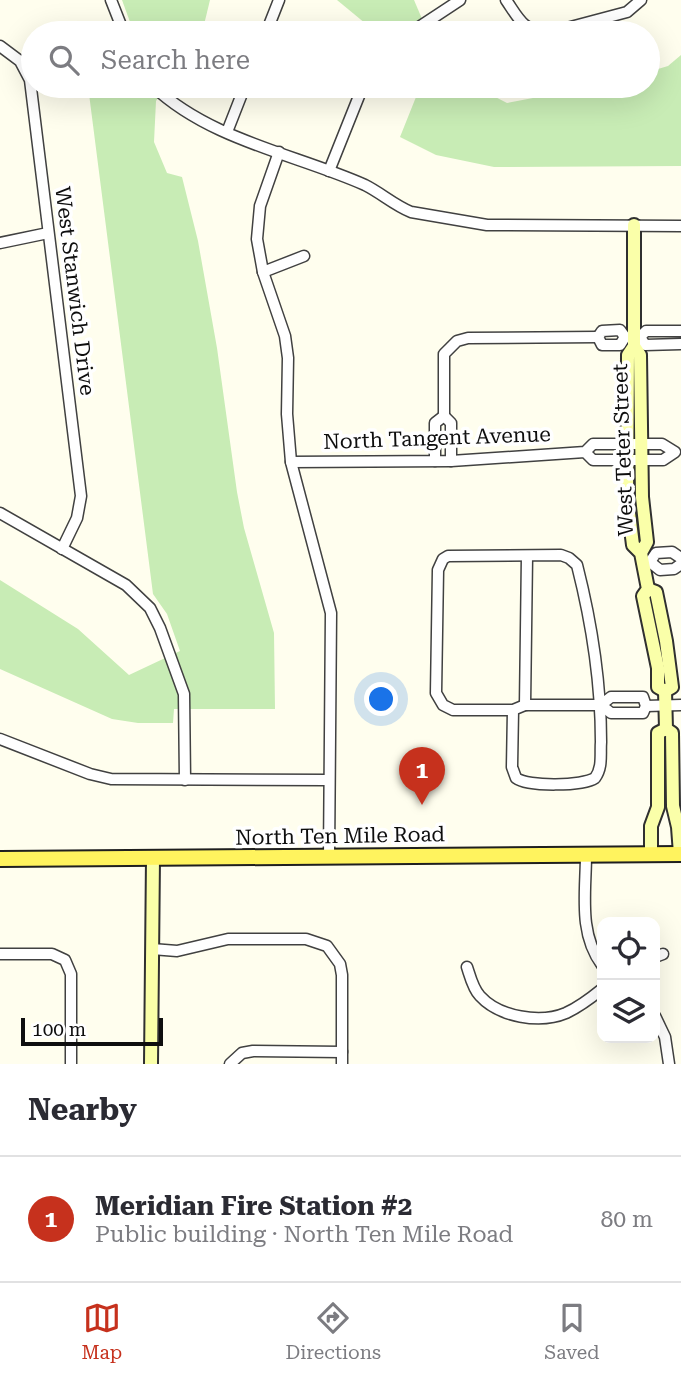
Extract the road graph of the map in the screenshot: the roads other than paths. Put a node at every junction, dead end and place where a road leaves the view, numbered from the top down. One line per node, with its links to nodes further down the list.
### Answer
1 (111, 0): 6 (street)
2 (279, 0): 7 (street)
3 (460, 0): 8 (street)
4 (506, 0): 9 (street)
5 (641, 0): 10 (street)
6 (119, 21)
7 (271, 21)
8 (428, 21)
9 (521, 21)
10 (593, 21)
11 (0, 46): 12 (street, West Stanwich Drive)
12 (21, 63)
13 (32, 98): 22 (street, West Stanwich Drive)
14 (166, 98): 17 (street)
15 (240, 98): 17 (street)
16 (358, 98): 19 (street)
17 (227, 132): 18 (street)
18 (279, 152): 19 (street); 25 (street)
19 (330, 171): 20 (street)
20 (634, 225): 21 (street); 27 (street, West Teter Street)
21 (681, 226)
22 (48, 233): 23 (street); 39 (street, West Stanwich Drive)
23 (0, 243)
24 (304, 256): 25 (street)
25 (262, 272): 37 (street)
26 (681, 331): 27 (street)
27 (633, 339): 28 (street); 29 (street); 30 (street, West Teter Street); 31 (street, West Teter Street)
28 (681, 344)
29 (444, 416): 35 (street); 36 (street)
30 (627, 444): 31 (street, North Tangent Avenue); 32 (street, North Tangent Avenue); 34 (street, West Teter Street)
31 (641, 444): 33 (street, North Tangent Avenue); 34 (street, West Teter Street)
32 (584, 452): 34 (street, North Tangent Avenue); 36 (street, North Tangent Avenue)
33 (678, 452): 34 (street, North Tangent Avenue)
34 (634, 460): 42 (street, West Teter Street)
35 (435, 461): 36 (street, North Tangent Avenue); 37 (street, North Tangent Avenue)
36 (451, 461)
37 (291, 462): 53 (street)
38 (0, 513): 39 (street)
39 (62, 549): 52 (street)
40 (527, 556): 44 (street); 45 (street); 49 (street)
41 (681, 558): 42 (street)
42 (645, 560): 43 (street); 46 (street, West Teter Street)
43 (681, 564)
44 (525, 705): 45 (street); 49 (street)
45 (601, 705): 48 (street); 48 (street); 49 (street)
46 (665, 705): 47 (street); 48 (street); 50 (street, West Teter Street)
47 (681, 705)
48 (646, 706)
49 (513, 710)
50 (666, 729): 55 (street, West Teter Street); 56 (street, West Teter Street)
51 (0, 738): 52 (street)
52 (185, 780): 53 (street)
53 (330, 780): 58 (street)
54 (586, 854): 55 (main road, North Ten Mile Road); 58 (main road, North Ten Mile Road); 62 (street)
55 (651, 854): 56 (main road, North Ten Mile Road)
56 (681, 854)
57 (153, 858): 58 (main road, North Ten Mile Road); 59 (main road, North Ten Mile Road); 60 (street)
58 (329, 858)
59 (0, 859)
60 (152, 949): 66 (street); 69 (street)
61 (0, 954): 68 (street)
62 (597, 956)
63 (467, 967): 64 (street)
64 (597, 992)
65 (660, 1026): 71 (street)
66 (342, 1052): 67 (street); 70 (street)
67 (231, 1062)
68 (71, 1064)
69 (151, 1064)
70 (342, 1064)
71 (669, 1064)

